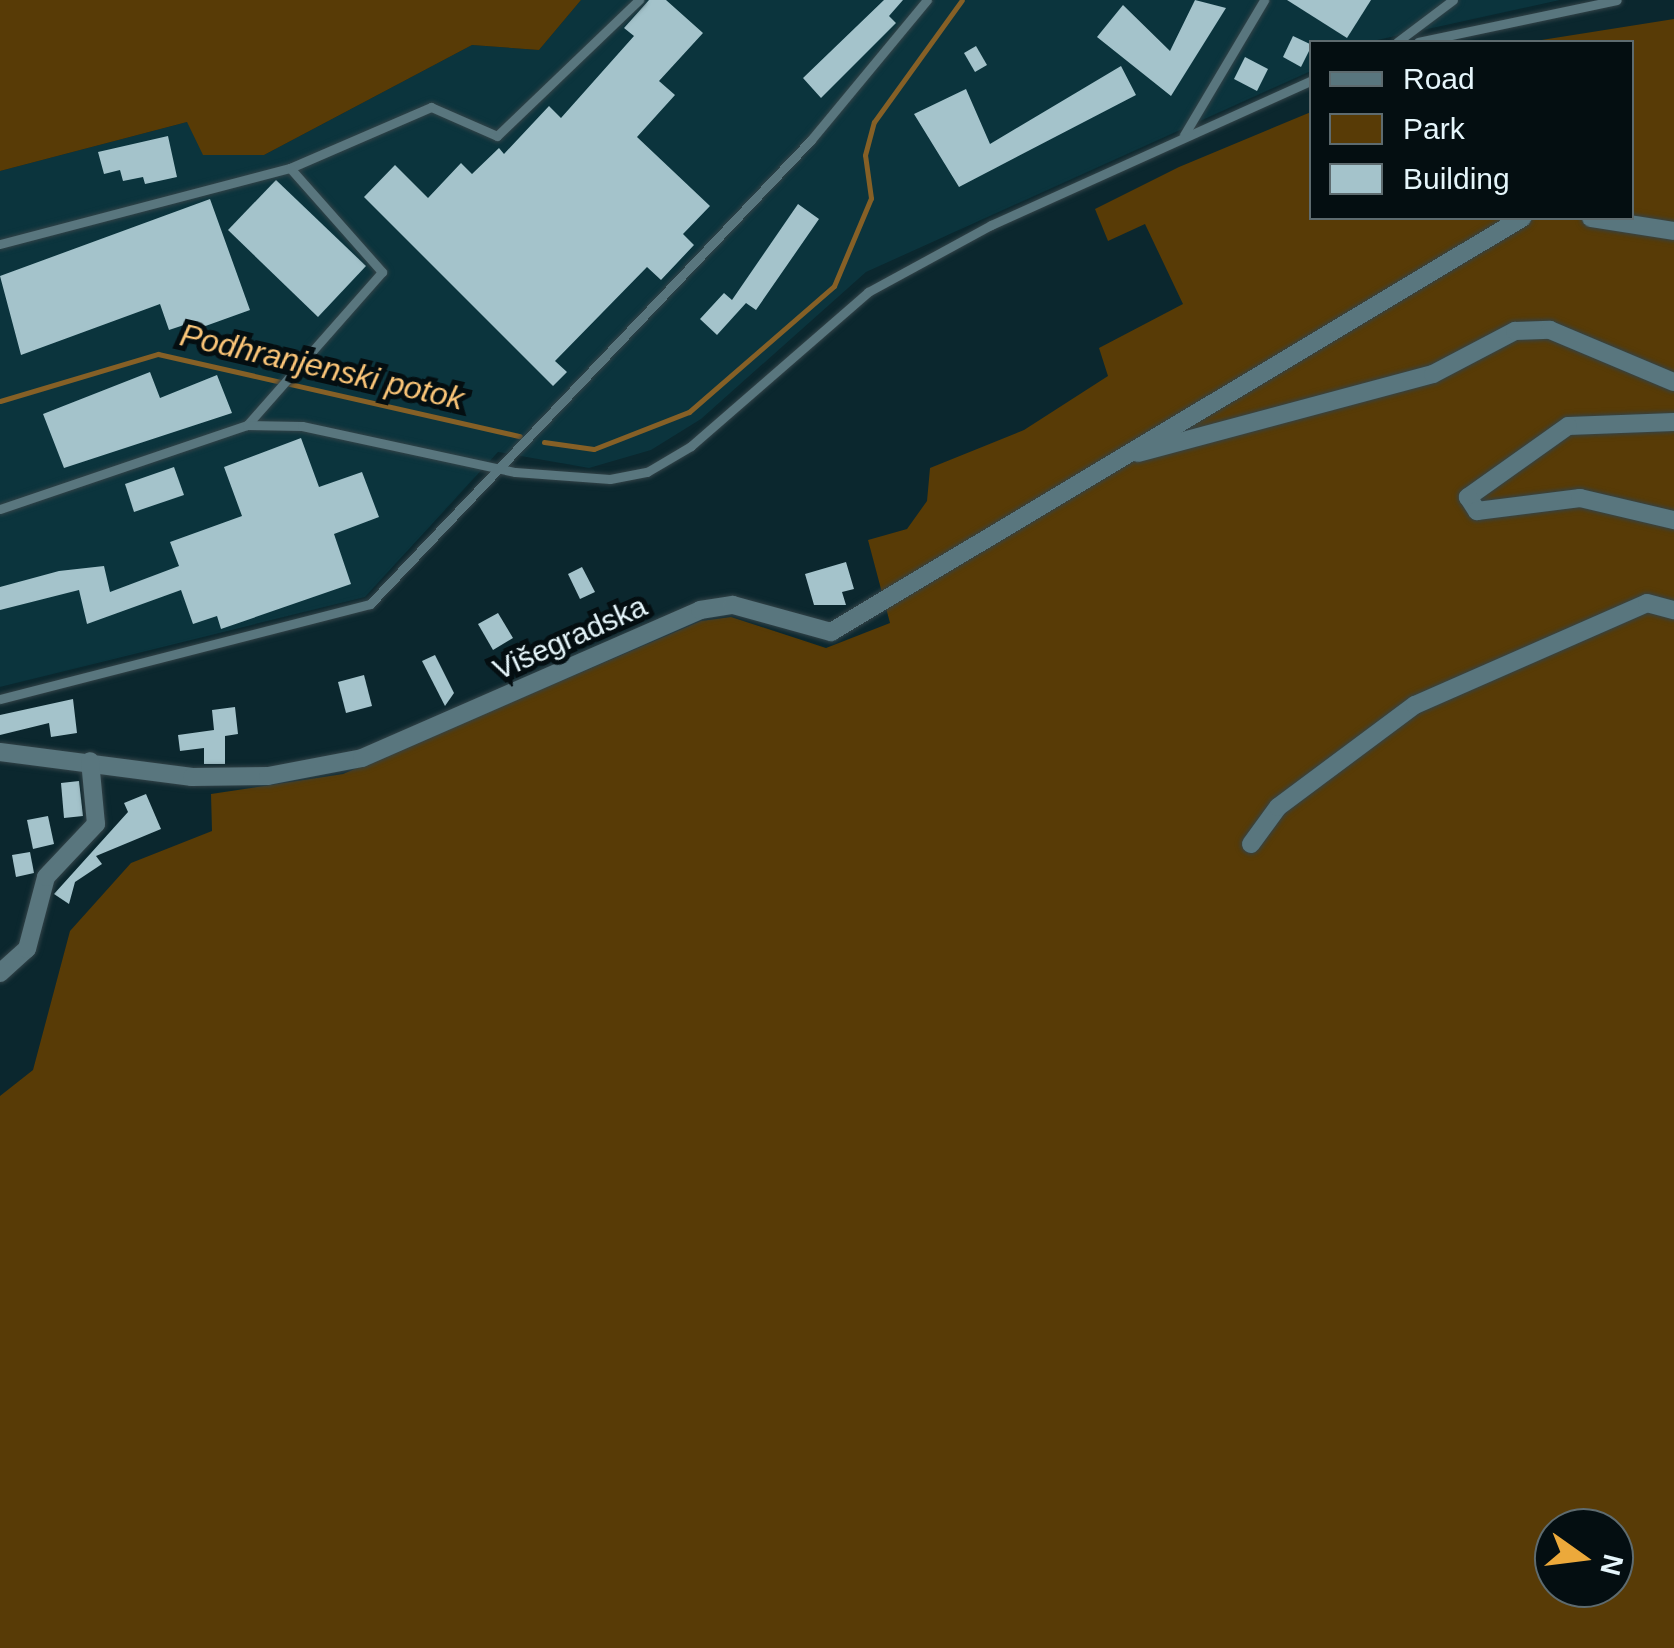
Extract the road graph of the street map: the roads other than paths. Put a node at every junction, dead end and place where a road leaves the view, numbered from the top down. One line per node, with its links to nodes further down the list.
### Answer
1 (638, 0): 10 (lane)
2 (927, 0): 19 (lane)
3 (1264, 0): 9 (lane)
4 (1453, 0): 6 (lane)
5 (1617, 0): 7 (lane)
6 (1400, 40)
7 (1427, 40)
8 (1309, 81): 9 (lane)
9 (1184, 134): 19 (lane)
10 (290, 168): 14 (lane); 17 (lane)
11 (1519, 220): 18 (street)
12 (1604, 220): 13 (street)
13 (1674, 231)
14 (0, 244)
15 (1674, 382): 18 (street)
16 (1674, 422): 21 (street)
17 (246, 425): 19 (lane); 20 (lane)
18 (1118, 458): 25 (street, Višegradska)
19 (502, 468): 23 (lane)
20 (0, 510)
21 (1674, 520)
22 (1674, 610): 26 (street)
23 (0, 698)
24 (0, 752): 25 (street, Višegradska)
25 (90, 761): 27 (street)
26 (1251, 844)
27 (0, 973)

